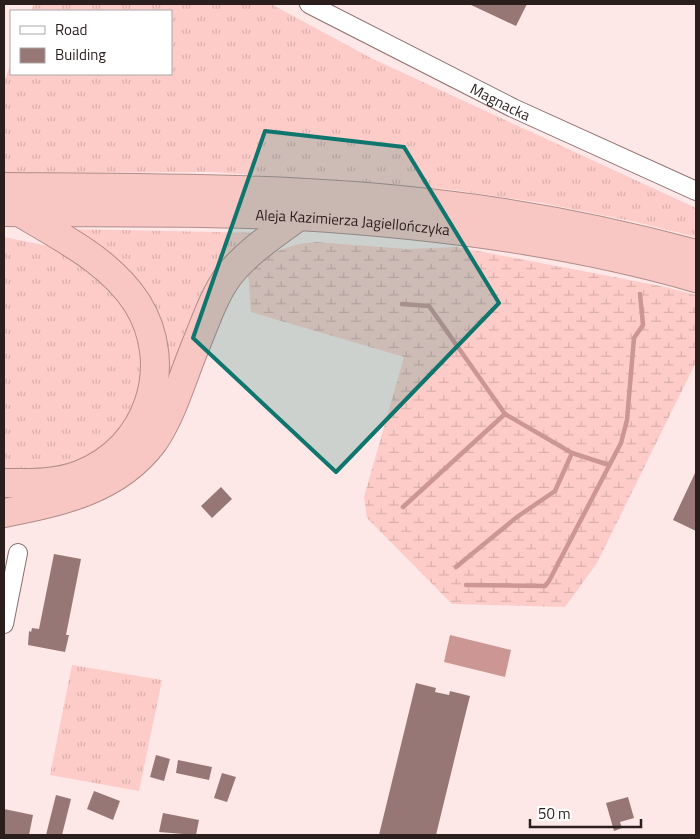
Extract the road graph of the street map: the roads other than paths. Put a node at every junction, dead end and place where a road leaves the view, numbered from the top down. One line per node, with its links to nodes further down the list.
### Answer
1 (309, 4): 3 (street, Magnacka)
2 (4, 187): 6 (highway, Aleja Kazimierza Jagiellończyka)
3 (696, 190)
4 (12, 213): 5 (highway, Aleja Kazimierza Jagiellończyka); 8 (highway)
5 (299, 216): 7 (highway, Aleja Kazimierza Jagiellończyka); 9 (highway)
6 (696, 254)
7 (696, 278)
8 (4, 483)
9 (4, 513)
10 (18, 553): 11 (street)
11 (4, 624)

